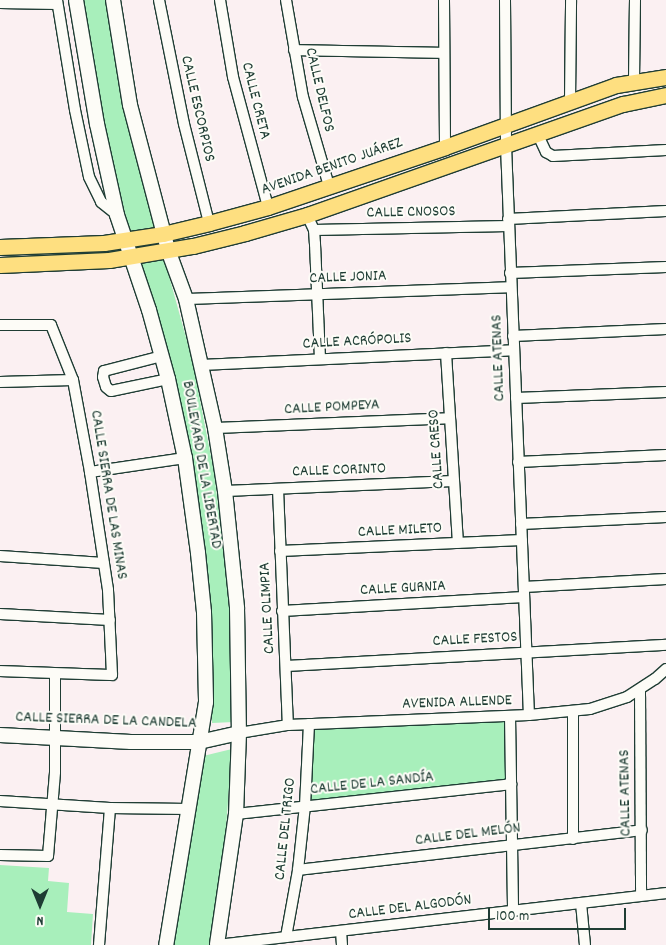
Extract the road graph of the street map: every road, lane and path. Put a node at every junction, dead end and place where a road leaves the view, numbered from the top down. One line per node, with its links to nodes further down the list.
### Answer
1 (76, 0): 26 (main road, BOULEVARD DE LA LIBERTAD)
2 (113, 0): 31 (main road, BOULEVARD DE LA LIBERTAD)
3 (159, 0): 29 (street, CALLE ESCORPIOS)
4 (220, 0): 24 (street, CALLE CRETA)
5 (286, 0): 12 (street, CALLE DELFOS)
6 (444, 0): 13 (street)
7 (505, 0): 18 (street, CALLE ATENAS)
8 (571, 0): 17 (street)
9 (635, 0): 15 (street)
10 (57, 2): 11 (street); 26 (street)
11 (0, 3)
12 (294, 50): 13 (street); 23 (street, CALLE DELFOS)
13 (444, 52): 21 (street)
14 (666, 77): 15 (main road, AVENIDA BENITO JUÁREZ)
15 (634, 81): 17 (main road, AVENIDA BENITO JUÁREZ)
16 (666, 95): 19 (main road)
17 (570, 102): 18 (main road, AVENIDA BENITO JUÁREZ)
18 (506, 125): 20 (street, CALLE ATENAS); 21 (main road, AVENIDA BENITO JUÁREZ)
19 (538, 135): 20 (main road); 22 (street)
20 (506, 146): 27 (main road); 28 (street, CALLE ATENAS)
21 (445, 147): 23 (main road, AVENIDA BENITO JUÁREZ)
22 (666, 150)
23 (329, 186): 24 (main road, AVENIDA BENITO JUÁREZ)
24 (268, 207): 29 (main road, AVENIDA BENITO JUÁREZ)
25 (666, 210): 28 (street, CALLE CNOSOS)
26 (117, 215): 32 (main road, BOULEVARD DE LA LIBERTAD)
27 (307, 215): 30 (street); 34 (main road)
28 (508, 222): 30 (street, CALLE CNOSOS); 38 (street, CALLE ATENAS)
29 (209, 223): 31 (main road, AVENIDA BENITO JUÁREZ)
30 (314, 230): 40 (street)
31 (163, 234): 32 (main road, AVENIDA BENITO JUÁREZ); 34 (main road, BOULEVARD DE LA LIBERTAD)
32 (125, 241): 33 (main road, AVENIDA BENITO JUÁREZ); 35 (main road, BOULEVARD DE LA LIBERTAD)
33 (0, 247)
34 (168, 250): 35 (main road); 41 (main road, BOULEVARD DE LA LIBERTAD)
35 (131, 258): 36 (main road); 47 (main road, BOULEVARD DE LA LIBERTAD)
36 (0, 265)
37 (666, 266): 38 (street)
38 (510, 273): 39 (street, CALLE ATENAS)
39 (511, 287): 40 (street, CALLE JONIA); 44 (street, CALLE ATENAS)
40 (317, 294): 41 (street, CALLE JONIA); 48 (street)
41 (186, 299): 49 (main road, BOULEVARD DE LA LIBERTAD)
42 (0, 325): 51 (street, CALLE SIERRA DE LAS MINAS)
43 (666, 329): 44 (street)
44 (513, 336): 45 (street, CALLE ATENAS)
45 (514, 350): 46 (street, CALLE ACRÓPOLIS); 54 (street, CALLE ATENAS)
46 (446, 353): 48 (street, CALLE ACRÓPOLIS); 55 (street, CALLE CRESO)
47 (162, 356): 50 (main road, BOULEVARD DE LA LIBERTAD); 50 (street)
48 (320, 359): 49 (street, CALLE ACRÓPOLIS)
49 (201, 365): 56 (main road, BOULEVARD DE LA LIBERTAD)
50 (168, 379): 58 (main road, BOULEVARD DE LA LIBERTAD)
51 (73, 380): 52 (street); 60 (street, CALLE SIERRA DE LAS MINAS)
52 (0, 382)
53 (666, 392): 54 (street)
54 (516, 398): 59 (street, CALLE ATENAS)
55 (450, 418): 56 (street, CALLE POMPEYA); 61 (street, CALLE CRESO)
56 (215, 428): 63 (main road, BOULEVARD DE LA LIBERTAD)
57 (666, 455): 59 (street)
58 (185, 458): 60 (street); 91 (main road, BOULEVARD DE LA LIBERTAD)
59 (518, 462): 65 (street, CALLE ATENAS)
60 (90, 472): 70 (street, CALLE SIERRA DE LAS MINAS)
61 (454, 481): 62 (street, CALLE CORINTO); 67 (street, CALLE CRESO)
62 (278, 489): 63 (street, CALLE CORINTO); 68 (street, CALLE OLIMPIA)
63 (225, 491): 88 (main road, BOULEVARD DE LA LIBERTAD)
64 (666, 517): 65 (street)
65 (521, 524): 66 (street, CALLE ATENAS)
66 (522, 540): 67 (street, CALLE MILETO); 72 (street, CALLE ATENAS)
67 (458, 543): 68 (street, CALLE MILETO)
68 (280, 551): 73 (street, CALLE OLIMPIA)
69 (0, 556): 70 (street)
70 (104, 563): 75 (street, CALLE SIERRA DE LAS MINAS)
71 (666, 579): 72 (street, CALLE GURNIA)
72 (524, 592): 73 (street, CALLE GURNIA); 77 (street, CALLE ATENAS)
73 (282, 610): 78 (street, CALLE OLIMPIA)
74 (0, 614): 75 (street)
75 (110, 620): 81 (street, CALLE SIERRA DE LAS MINAS)
76 (666, 645): 77 (street, CALLE FESTOS)
77 (527, 652): 78 (street, CALLE FESTOS); 84 (street, CALLE ATENAS)
78 (286, 666): 87 (street, CALLE OLIMPIA)
79 (666, 669): 82 (street, AVENIDA ALLENDE)
80 (0, 671): 81 (street)
81 (55, 674): 90 (street)
82 (640, 690): 83 (street, AVENIDA ALLENDE); 99 (street, CALLE ATENAS)
83 (573, 712): 84 (street, AVENIDA ALLENDE); 100 (street)
84 (529, 715): 85 (street, AVENIDA ALLENDE)
85 (510, 716): 86 (street, AVENIDA ALLENDE); 92 (street)
86 (309, 724): 87 (street, AVENIDA ALLENDE); 95 (street, CALLE DEL TRIGO)
87 (288, 725): 88 (street, AVENIDA ALLENDE)
88 (240, 733): 91 (main road, CALLE SIERRA DE LA CANDELA); 98 (main road, BOULEVARD DE LA LIBERTAD)
89 (0, 735): 90 (main road, CALLE SIERRA DE LA CANDELA)
90 (56, 739): 91 (main road, CALLE SIERRA DE LA CANDELA); 94 (street)
91 (199, 742): 97 (main road, BOULEVARD DE LA LIBERTAD)
92 (511, 784): 95 (street, CALLE DE LA SANDÍA); 101 (street)
93 (0, 801): 94 (street)
94 (53, 805): 96 (street); 102 (street)
95 (305, 806): 98 (street, CALLE DE LA SANDÍA); 103 (street, CALLE DEL TRIGO)
96 (110, 808): 97 (street); 110 (street)
97 (189, 809): 111 (main road, BOULEVARD DE LA LIBERTAD)
98 (236, 814): 112 (main road, BOULEVARD DE LA LIBERTAD)
99 (642, 830): 100 (street, CALLE DEL MELÓN); 105 (street, CALLE ATENAS)
100 (573, 838): 101 (street, CALLE DEL MELÓN)
101 (512, 845): 103 (street, CALLE DEL MELÓN); 107 (street)
102 (0, 855)
103 (298, 870): 109 (street, CALLE DEL TRIGO)
104 (666, 892): 105 (street, CALLE DEL ALGODÓN)
105 (641, 895): 106 (street, CALLE DEL ALGODÓN)
106 (581, 903): 107 (street, CALLE DEL ALGODÓN); 114 (street)
107 (513, 911): 108 (street, CALLE DEL ALGODÓN)
108 (341, 931): 109 (street, CALLE DEL ALGODÓN); 113 (street)
109 (286, 937): 112 (street, CALLE DEL ALGODÓN)
110 (99, 945)
111 (166, 945)
112 (217, 945)
113 (342, 945)
114 (585, 945)

